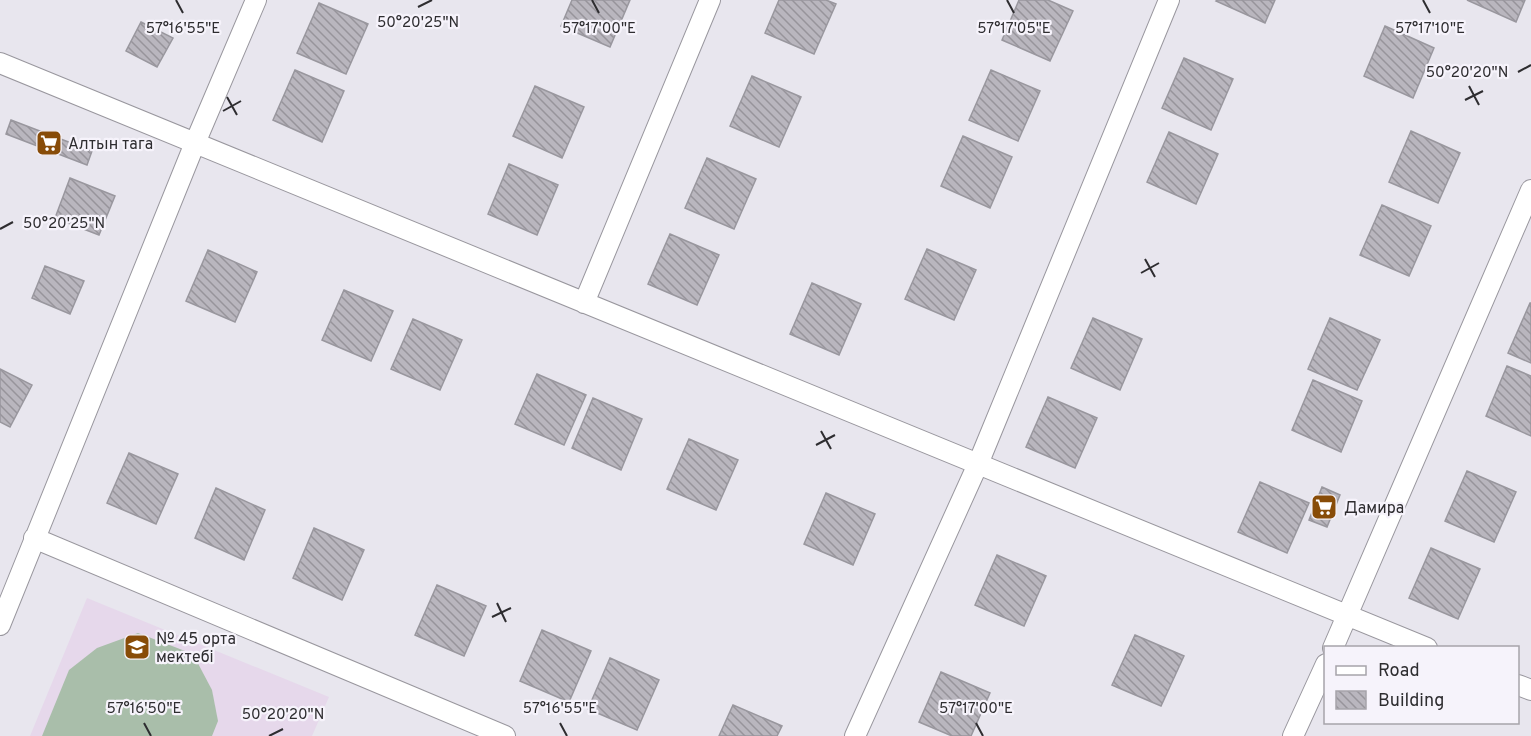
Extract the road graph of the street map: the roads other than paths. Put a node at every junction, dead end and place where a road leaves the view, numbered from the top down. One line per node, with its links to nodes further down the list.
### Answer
1 (256, 0): 5 (street)
2 (710, 0): 7 (street)
3 (1169, 0): 8 (street)
4 (0, 63): 5 (street)
5 (195, 143): 7 (street); 9 (street)
6 (1531, 190): 10 (street)
7 (584, 303): 8 (street)
8 (978, 464): 10 (street); 16 (street)
9 (34, 538): 11 (street); 15 (street)
10 (1348, 615): 12 (street); 13 (street)
11 (0, 625)
12 (1334, 646)
13 (1422, 646)
14 (1324, 668): 17 (street)
15 (505, 736)
16 (855, 736)
17 (1293, 736)

